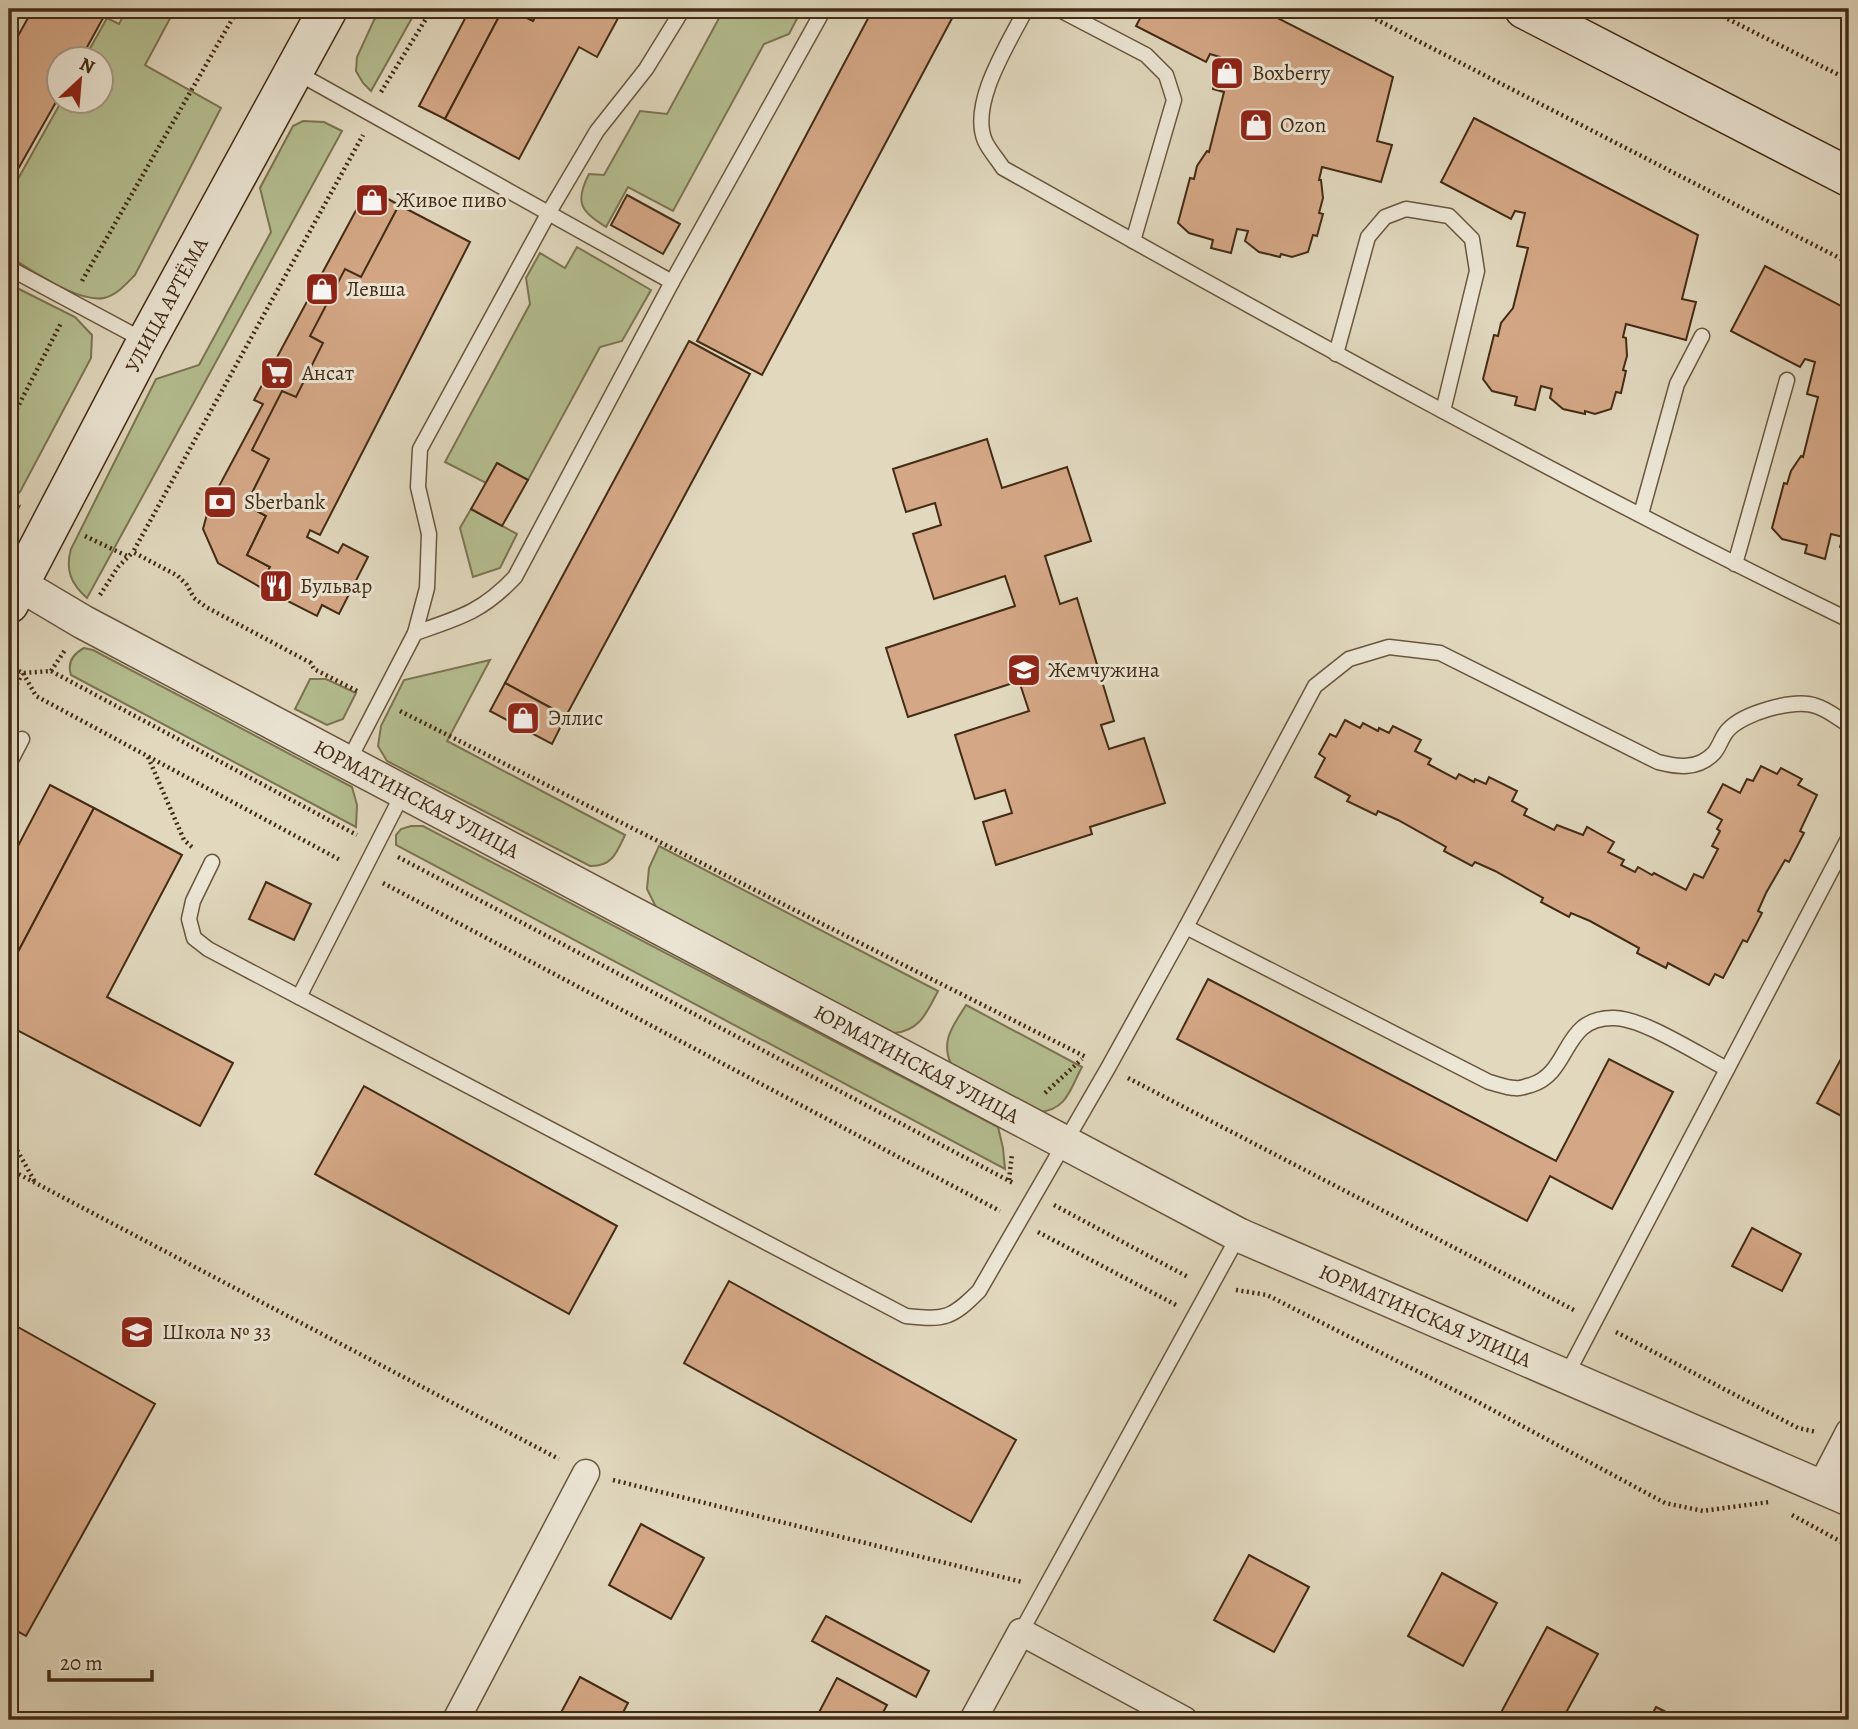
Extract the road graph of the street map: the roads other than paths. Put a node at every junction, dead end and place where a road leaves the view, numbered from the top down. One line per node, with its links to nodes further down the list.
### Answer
1 (328, 9): 7 (main road, УЛИЦА АРТЁМА)
2 (683, 9): 9 (lane)
3 (824, 9): 12 (lane)
4 (1026, 9): 10 (lane)
5 (1058, 9): 10 (lane)
6 (1548, 14): 8 (main road)
7 (294, 71): 9 (lane); 14 (main road, УЛИЦА АРТЁМА)
8 (1849, 177)
9 (548, 214): 12 (lane); 22 (lane)
10 (1133, 241): 15 (lane)
11 (9, 268): 14 (lane)
12 (672, 282): 22 (lane)
13 (1702, 336): 18 (lane)
14 (146, 342): 20 (main road, УЛИЦА АРТЁМА)
15 (1336, 354): 17 (lane); 17 (lane)
16 (1787, 380): 19 (lane)
17 (1443, 411): 18 (lane)
18 (1641, 514): 19 (lane)
19 (1735, 564): 21 (lane)
20 (12, 589): 25 (street, ЮРМАТИНСКАЯ УЛИЦА)
21 (1849, 620)
22 (415, 633): 25 (lane)
23 (1849, 724): 30 (lane)
24 (22, 739): 26 (lane)
25 (348, 762): 27 (street, ЮРМАТИНСКАЯ УЛИЦА)
26 (9, 764)
27 (404, 792): 31 (lane); 33 (street, ЮРМАТИНСКАЯ УЛИЦА)
28 (1849, 838): 32 (lane)
29 (212, 862): 31 (lane)
30 (1186, 927): 32 (lane); 33 (lane)
31 (299, 997): 33 (lane)
32 (1727, 1069): 35 (lane)
33 (1064, 1142): 34 (street, ЮРМАТИНСКАЯ УЛИЦА)
34 (1239, 1235): 35 (street, ЮРМАТИНСКАЯ УЛИЦА); 39 (lane)
35 (1566, 1376): 38 (street, ЮРМАТИНСКАЯ УЛИЦА)
36 (1849, 1433): 38 (street)
37 (586, 1473): 40 (street)
38 (1835, 1493)
39 (1021, 1632): 41 (street); 42 (street)
40 (456, 1720)
41 (974, 1720)
42 (1184, 1720)

